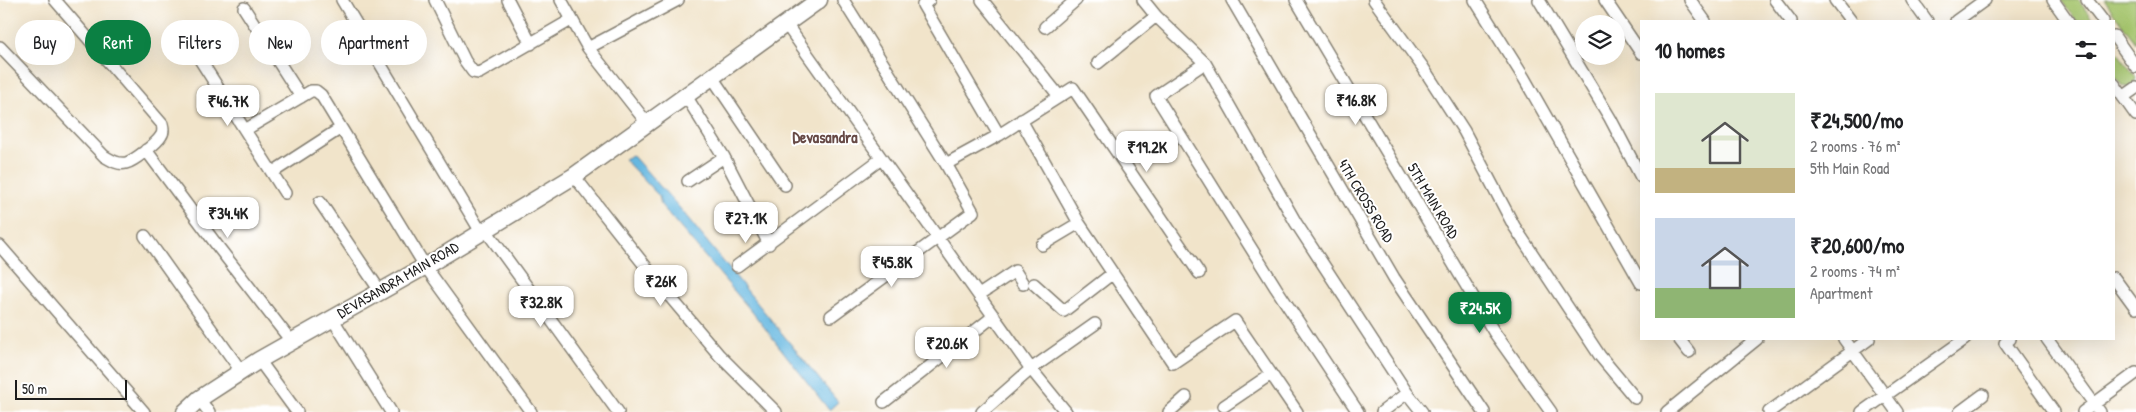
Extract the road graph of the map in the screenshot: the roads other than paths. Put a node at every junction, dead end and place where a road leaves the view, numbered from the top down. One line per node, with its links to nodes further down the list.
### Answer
1 (55, 0): 60 (street)
2 (342, 0): 72 (street)
3 (434, 0): 39 (street)
4 (508, 0): 39 (street)
5 (561, 0): 28 (street)
6 (678, 0): 41 (street)
7 (819, 0): 36 (main road, DEVASANDRA MAIN ROAD)
8 (843, 0): 63 (street)
9 (929, 0): 59 (street)
10 (982, 0): 51 (street)
11 (1076, 0): 37 (street)
12 (1143, 0): 27 (street)
13 (1232, 0): 130 (street, 4TH CROSS ROAD)
14 (1296, 0): 131 (street, 5TH MAIN ROAD)
15 (1374, 0): 110 (street)
16 (1475, 0): 83 (street)
17 (1539, 0): 65 (street)
18 (1605, 0): 42 (street)
19 (1690, 0): 29 (street)
20 (1775, 0): 30 (street)
21 (1835, 0): 31 (street)
22 (1912, 0): 32 (street)
23 (1985, 0): 33 (street)
24 (2053, 0): 34 (street)
25 (2087, 0): 35 (street)
26 (244, 8): 52 (street)
27 (1156, 16): 43 (street); 44 (street)
28 (572, 20): 39 (street); 41 (street)
29 (1705, 20)
30 (1791, 20)
31 (1850, 20)
32 (1926, 20)
33 (1957, 20)
34 (2067, 20)
35 (2102, 20)
36 (786, 24): 47 (main road, DEVASANDRA MAIN ROAD); 62 (street)
37 (1045, 27)
38 (2115, 37): 46 (street)
39 (531, 44)
40 (0, 47): 60 (street)
41 (588, 48): 56 (street)
42 (1640, 52)
43 (1098, 63)
44 (1205, 63): 106 (street); 127 (street)
45 (204, 65): 58 (street)
46 (2136, 67)
47 (712, 77): 50 (main road, DEVASANDRA MAIN ROAD); 68 (street)
48 (2115, 85): 53 (street)
49 (2136, 88): 53 (street)
50 (686, 96): 56 (main road, DEVASANDRA MAIN ROAD); 61 (street)
51 (1059, 96): 55 (street); 81 (street)
52 (300, 97): 57 (street); 58 (street)
53 (2123, 97): 54 (street)
54 (2136, 115)
55 (1021, 120): 59 (street); 71 (street)
56 (647, 123): 66 (main road, DEVASANDRA MAIN ROAD)
57 (341, 128): 64 (street); 78 (street)
58 (246, 130): 64 (street)
59 (999, 135): 63 (street)
60 (146, 150): 98 (street)
61 (724, 157): 67 (street); 75 (street)
62 (881, 159): 74 (street); 75 (street)
63 (946, 164): 74 (street)
64 (273, 172): 69 (street)
65 (1640, 175)
66 (574, 176): 72 (main road, DEVASANDRA MAIN ROAD); 122 (street)
67 (688, 181)
68 (785, 185)
69 (285, 193)
70 (320, 202): 84 (street)
71 (1079, 223): 76 (street); 80 (street)
72 (483, 230): 78 (main road, DEVASANDRA MAIN ROAD); 121 (street)
73 (144, 236): 103 (street)
74 (939, 238): 85 (street); 87 (street)
75 (769, 244): 79 (street)
76 (1042, 245)
77 (0, 246): 115 (street)
78 (425, 266): 84 (main road, DEVASANDRA MAIN ROAD); 120 (street)
79 (737, 266)
80 (1113, 273): 85 (street); 105 (street)
81 (1199, 273)
82 (2115, 279): 86 (street)
83 (1640, 280)
84 (380, 292): 89 (main road, DEVASANDRA MAIN ROAD)
85 (980, 295): 88 (street)
86 (2136, 308)
87 (831, 316)
88 (994, 316): 102 (street); 112 (street)
89 (332, 318): 98 (main road, DEVASANDRA MAIN ROAD); 119 (street)
90 (1095, 324): 102 (street)
91 (1680, 340): 100 (street)
92 (1756, 340): 132 (street)
93 (1845, 340): 99 (street)
94 (1867, 340): 99 (street)
95 (1964, 340): 108 (street)
96 (2009, 340): 137 (street)
97 (2048, 340): 114 (street)
98 (291, 341): 101 (main road, DEVASANDRA MAIN ROAD)
99 (1853, 350): 108 (street); 133 (street)
100 (1689, 352)
101 (259, 360): 103 (main road, DEVASANDRA MAIN ROAD); 118 (street)
102 (1031, 369): 123 (street); 124 (street)
103 (242, 372): 111 (main road, DEVASANDRA MAIN ROAD)
104 (2136, 373): 114 (street)
105 (1271, 374): 113 (street); 126 (street)
106 (1407, 393): 128 (street); 129 (street)
107 (1982, 395): 136 (street)
108 (1885, 396): 134 (street); 135 (street)
109 (1186, 397): 125 (street)
110 (1635, 398)
111 (199, 399): 116 (main road, DEVASANDRA MAIN ROAD); 117 (street)
112 (884, 402)
113 (1224, 406)
114 (2097, 408): 138 (street)
115 (144, 412)
116 (185, 412)
117 (209, 412)
118 (297, 412)
119 (391, 412)
120 (531, 412)
121 (618, 412)
122 (776, 412)
123 (982, 412)
124 (1066, 412)
125 (1169, 412)
126 (1297, 412)
127 (1358, 412)
128 (1382, 412)
129 (1422, 412)
130 (1484, 412)
131 (1551, 412)
132 (1668, 412)
133 (1769, 412)
134 (1862, 412)
135 (1897, 412)
136 (1960, 412)
137 (2054, 412)
138 (2083, 412)

